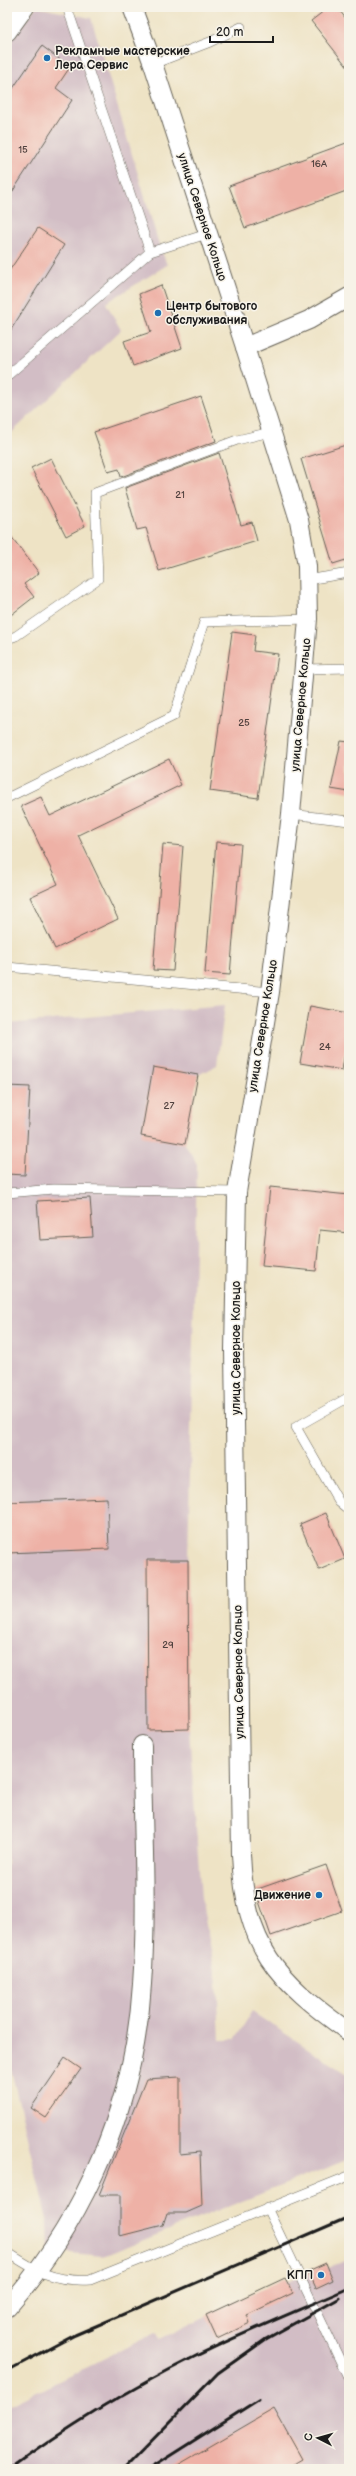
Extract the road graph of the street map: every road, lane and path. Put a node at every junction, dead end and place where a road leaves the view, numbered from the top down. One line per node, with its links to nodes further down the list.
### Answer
1 (25, 7): 5 (street)
2 (67, 7): 8 (lane)
3 (132, 7): 6 (street, улица Северное Кольцо)
4 (241, 27): 6 (lane)
5 (7, 32)
6 (153, 64): 7 (street, улица Северное Кольцо)
7 (207, 234): 8 (lane); 10 (street, улица Северное Кольцо)
8 (150, 252): 11 (lane)
9 (349, 297): 10 (street)
10 (245, 347): 12 (street, улица Северное Кольцо)
11 (7, 376)
12 (270, 432): 14 (street, улица Северное Кольцо); 16 (lane)
13 (349, 573): 14 (lane)
14 (307, 580): 15 (street, улица Северное Кольцо)
15 (308, 619): 18 (street, улица Северное Кольцо); 19 (lane)
16 (7, 639)
17 (349, 668): 18 (lane)
18 (304, 669): 20 (street, улица Северное Кольцо)
19 (7, 798)
20 (291, 814): 21 (lane); 23 (street, улица Северное Кольцо)
21 (349, 821)
22 (7, 967): 23 (lane)
23 (270, 992): 24 (street, улица Северное Кольцо)
24 (237, 1192): 25 (lane); 29 (street, улица Северное Кольцо)
25 (7, 1193)
26 (349, 1398): 27 (lane)
27 (349, 1510)
28 (142, 1745): 33 (street)
29 (349, 2032)
30 (349, 2176): 31 (lane)
31 (267, 2208): 33 (lane); 35 (lane)
32 (7, 2252): 33 (lane)
33 (36, 2271): 34 (street)
34 (7, 2308)
35 (349, 2379)

